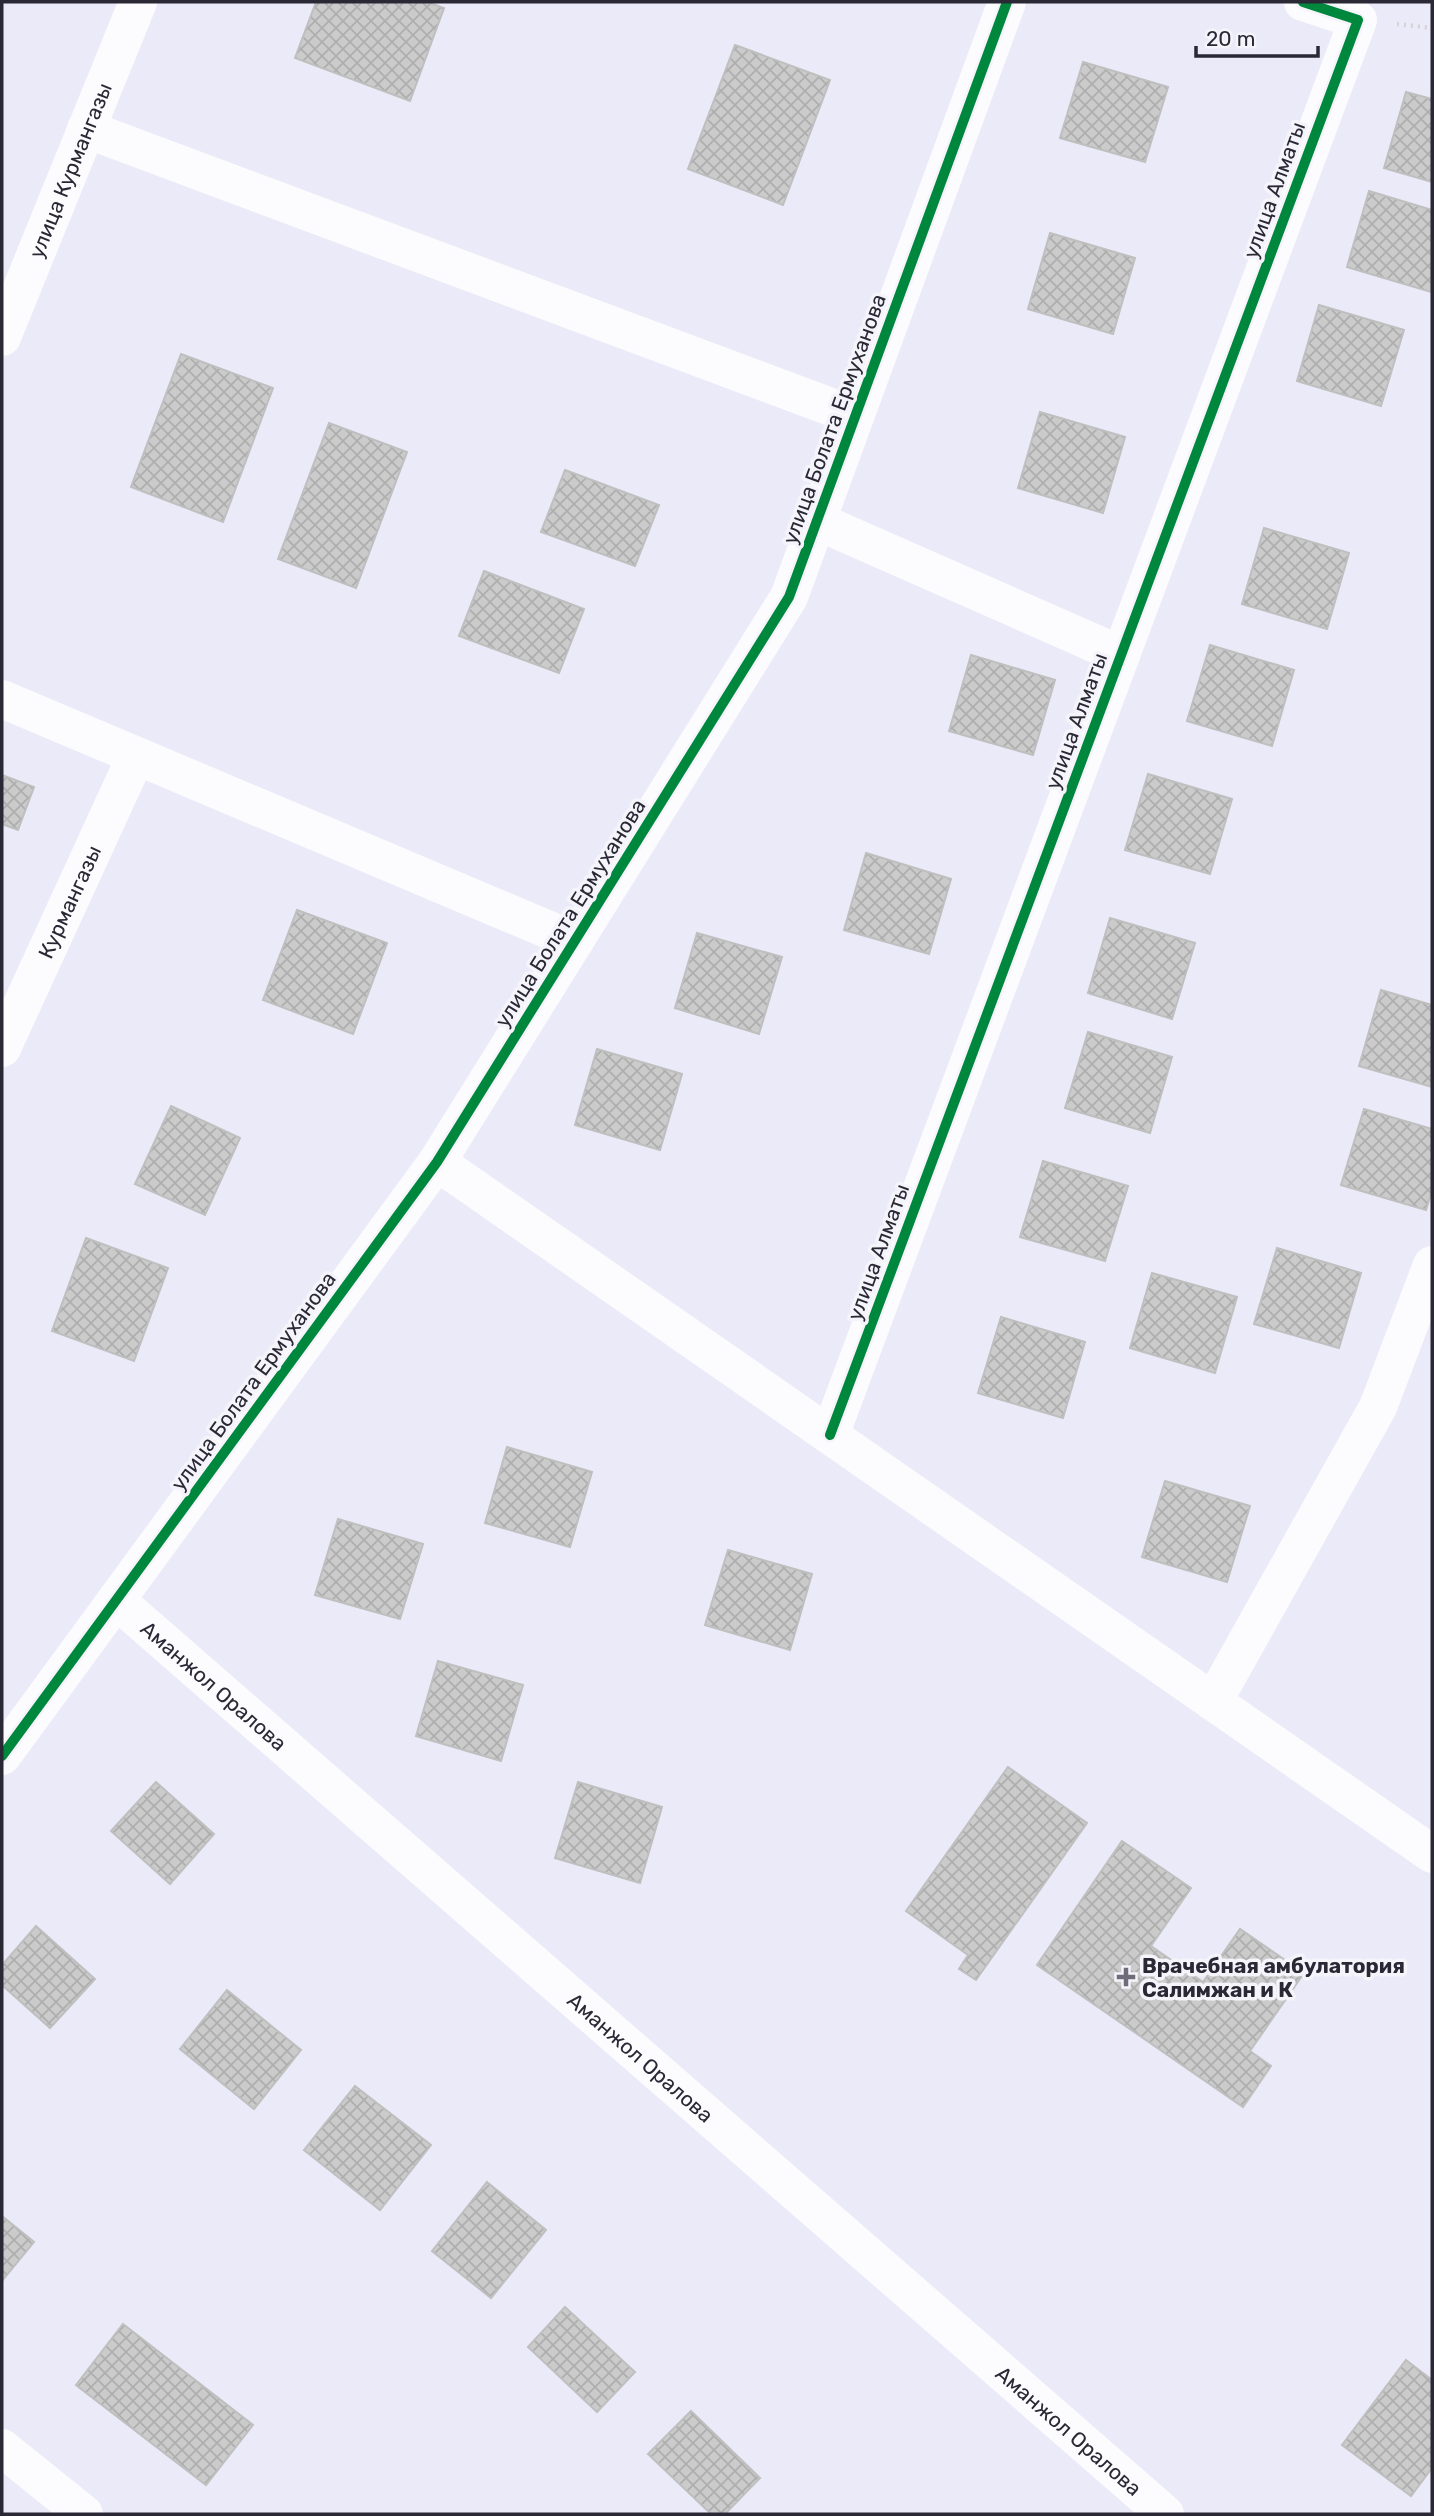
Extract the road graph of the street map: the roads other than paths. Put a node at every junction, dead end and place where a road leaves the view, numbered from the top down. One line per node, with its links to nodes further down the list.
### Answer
1 (138, 2): 4 (street, улица Курмангазы)
2 (1007, 2): 6 (street, улица Болата Ермуханова)
3 (1303, 2): 8 (street, улица Алматы)
4 (86, 129): 5 (street, улица Курмангазы); 6 (street)
5 (2, 337)
6 (855, 416): 7 (street, улица Болата Ермуханова)
7 (817, 521): 8 (street); 11 (street, улица Болата Ермуханова)
8 (1121, 656): 15 (street, улица Алматы)
9 (2, 699): 10 (street)
10 (136, 756): 11 (street); 12 (street, Курмангазы)
11 (575, 941): 13 (street, улица Болата Ермуханова)
12 (2, 1048)
13 (437, 1162): 15 (street); 16 (street, улица Болата Ермуханова)
14 (1432, 1265): 17 (street)
15 (830, 1436): 17 (street)
16 (117, 1600): 18 (street, улица Болата Ермуханова); 22 (street, Аманжол Оралова)
17 (1213, 1702): 19 (street)
18 (2, 1756)
19 (1432, 1854)
20 (2, 2448): 21 (street)
21 (84, 2514)
22 (1165, 2514)

